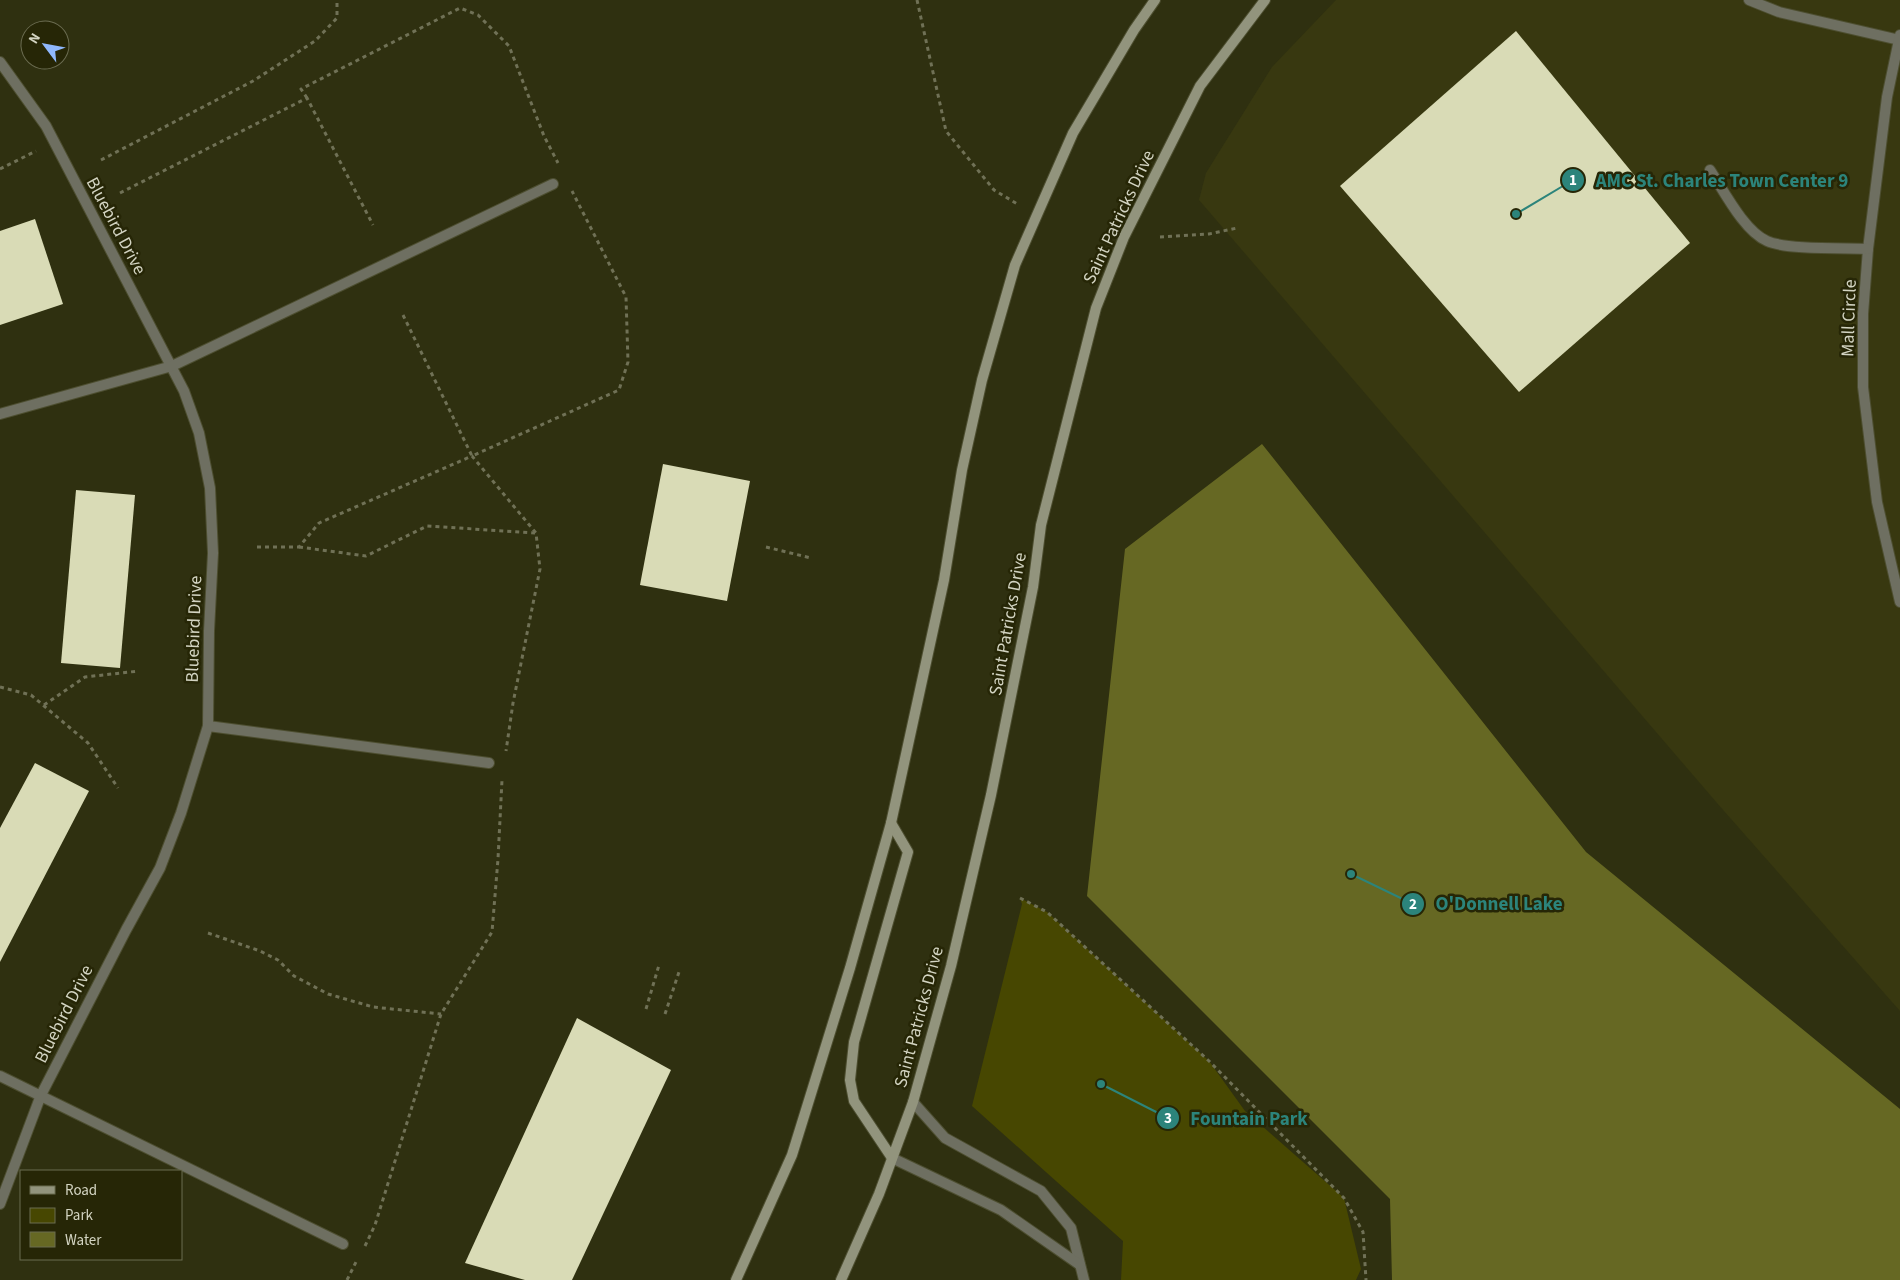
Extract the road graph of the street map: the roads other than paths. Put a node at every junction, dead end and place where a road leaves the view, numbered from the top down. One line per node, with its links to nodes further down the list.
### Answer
1 (1155, 0): 14 (main road)
2 (1265, 0): 17 (main road, Saint Patricks Drive)
3 (1749, 0): 4 (street)
4 (1899, 37): 8 (street, Mall Circle)
5 (0, 62): 9 (street, Bluebird Drive)
6 (1710, 170): 8 (street)
7 (553, 184): 9 (street)
8 (1868, 249): 11 (street, Mall Circle)
9 (172, 366): 10 (street); 12 (street, Bluebird Drive)
10 (0, 414)
11 (1900, 602)
12 (208, 726): 13 (street); 16 (street, Bluebird Drive)
13 (489, 764)
14 (891, 824): 18 (main road); 22 (main road)
15 (0, 1076): 16 (street)
16 (41, 1095): 19 (street, Bluebird Drive); 20 (street)
17 (913, 1102): 18 (main road, Saint Patricks Drive); 21 (street)
18 (892, 1158): 21 (street); 23 (main road, Saint Patricks Drive)
19 (0, 1204)
20 (343, 1244)
21 (1080, 1265): 24 (street)
22 (736, 1280)
23 (841, 1280)
24 (1084, 1280)

